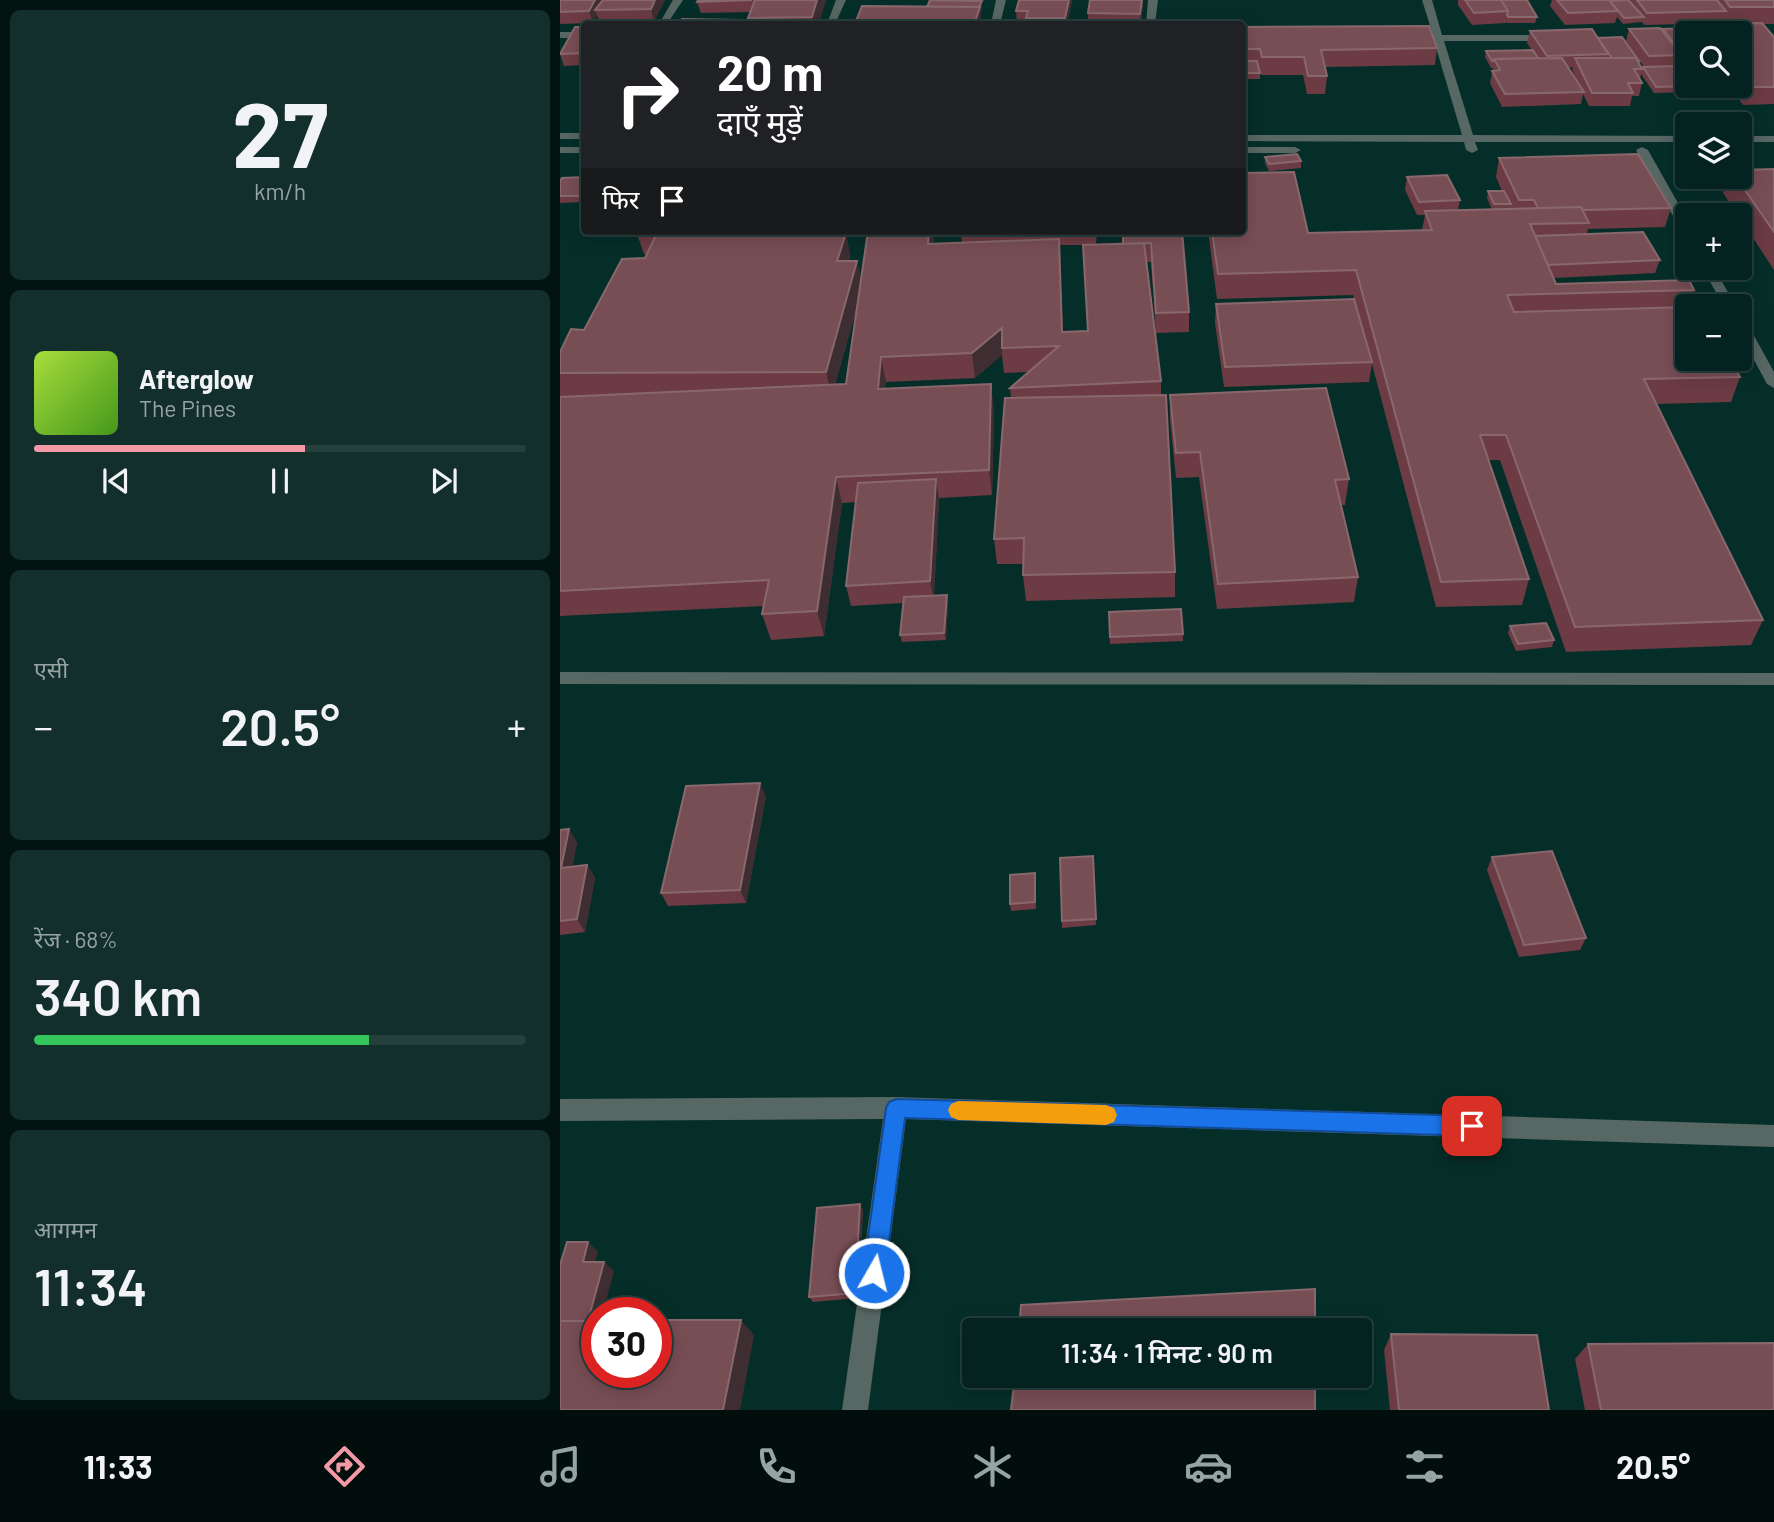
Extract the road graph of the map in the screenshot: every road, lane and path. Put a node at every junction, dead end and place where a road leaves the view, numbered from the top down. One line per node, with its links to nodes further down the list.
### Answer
1 (678, 0): 6 (street)
2 (841, 0): 7 (street)
3 (1001, 0): 8 (street)
4 (1153, 0): 9 (street)
5 (1427, 0): 13 (street)
6 (665, 21)
7 (832, 21)
8 (996, 21)
9 (1151, 21)
10 (560, 35): 11 (street)
11 (581, 35)
12 (1399, 38): 13 (street)
13 (1439, 38): 14 (street); 21 (street)
14 (1563, 38)
15 (560, 136): 16 (street)
16 (581, 136)
17 (1246, 138): 21 (street)
18 (1675, 139): 21 (street)
19 (1752, 139): 20 (street)
20 (1774, 139)
21 (1471, 145): 24 (street); 25 (street)
22 (560, 150): 23 (street)
23 (581, 150)
24 (1246, 150)
25 (1642, 150): 26 (street); 29 (street)
26 (1675, 150)
27 (1752, 150): 28 (street)
28 (1774, 150)
29 (1675, 209)
30 (1752, 345): 31 (street)
31 (1774, 384)
32 (560, 678): 33 (street)
33 (1774, 679)
34 (896, 1108): 35 (street); 36 (street); 37 (street)
35 (560, 1110)
36 (1774, 1136)
37 (855, 1410)

